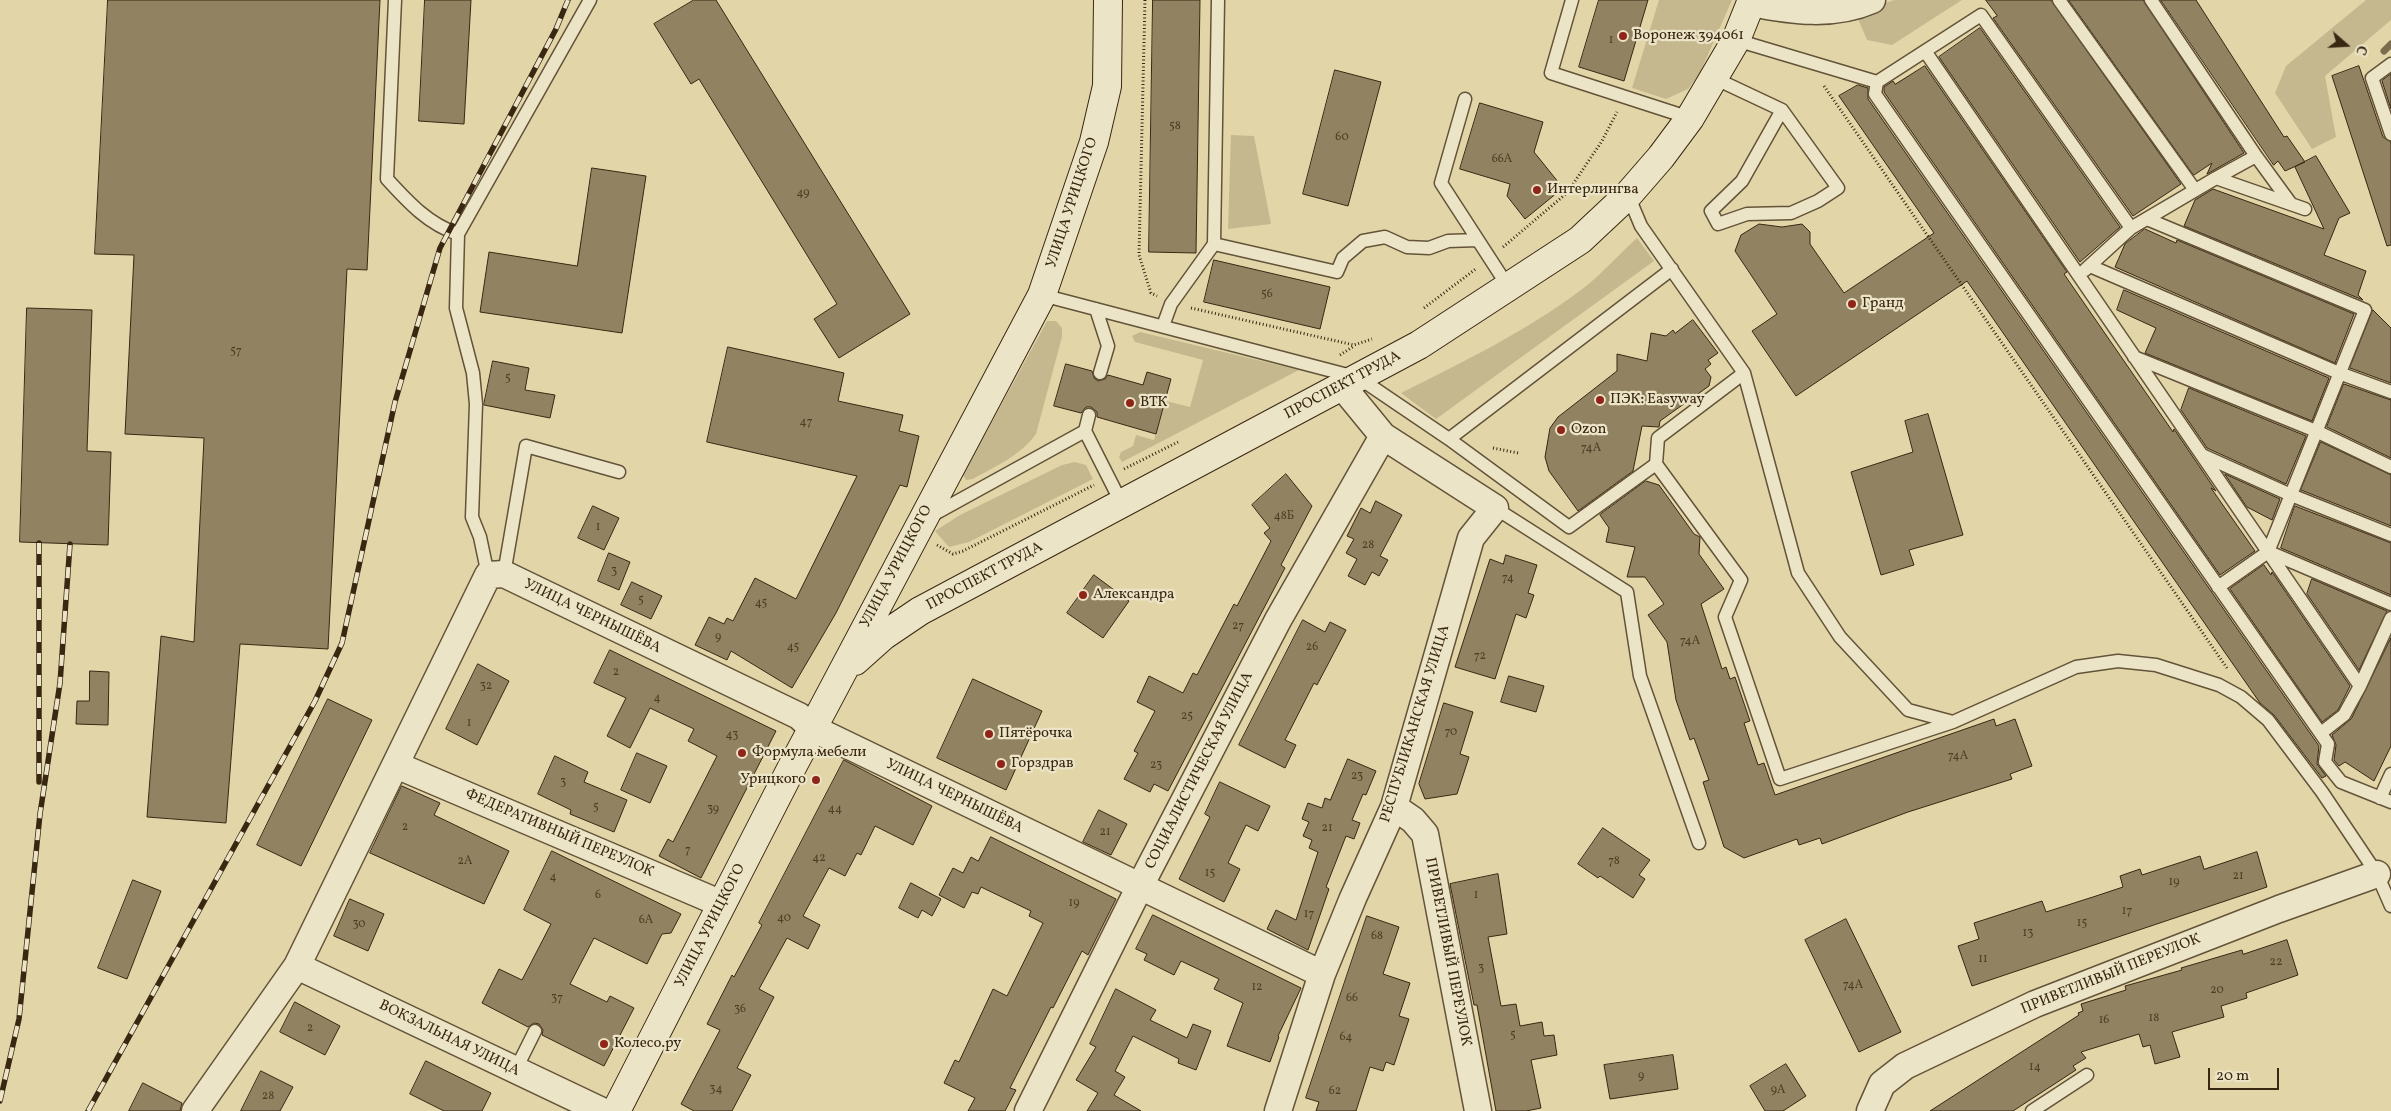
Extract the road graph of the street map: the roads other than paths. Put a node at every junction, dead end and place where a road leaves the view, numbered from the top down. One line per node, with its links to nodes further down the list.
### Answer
1 (395, 0): 27 (lane)
2 (590, 0): 27 (lane)
3 (1108, 0): 34 (main road, УЛИЦА УРИЦКОГО)
4 (1218, 0): 29 (lane)
5 (1572, 0): 17 (lane)
6 (1872, 0): 9 (street)
7 (2059, 0): 21 (lane)
8 (2151, 0): 19 (lane)
9 (1752, 2): 10 (main road, ПРОСПЕКТ ТРУДА)
10 (1736, 40): 13 (main road, ПРОСПЕКТ ТРУДА); 14 (lane)
11 (1925, 51): 14 (lane); 26 (lane); 32 (lane)
12 (2391, 64): 18 (lane)
13 (1714, 78): 16 (lane); 17 (main road, ПРОСПЕКТ ТРУДА)
14 (1876, 82): 59 (lane)
15 (1465, 99): 28 (lane)
16 (1782, 110): 16 (lane)
17 (1690, 118): 22 (main road, ПРОСПЕКТ ТРУДА)
18 (2391, 134)
19 (2256, 156): 20 (lane); 23 (lane)
20 (2216, 178): 21 (lane); 23 (lane)
21 (2195, 190): 25 (lane)
22 (1628, 195): 31 (lane); 33 (main road, ПРОСПЕКТ ТРУДА)
23 (2291, 204): 24 (lane)
24 (2305, 209)
25 (2147, 219): 26 (lane); 40 (lane)
26 (2131, 228): 30 (lane)
27 (458, 234): 58 (lane)
28 (1477, 240): 29 (lane); 33 (lane)
29 (1214, 244): 36 (lane)
30 (2090, 266): 32 (lane); 40 (lane)
31 (1672, 269): 39 (lane); 47 (lane)
32 (2079, 276): 37 (lane)
33 (1509, 288): 41 (main road, ПРОСПЕКТ ТРУДА)
34 (1042, 295): 35 (lane); 55 (main road, УЛИЦА УРИЦКОГО)
35 (1096, 309): 36 (lane); 38 (lane)
36 (1163, 326): 41 (lane)
37 (2134, 357): 45 (lane); 48 (lane)
38 (1100, 373)
39 (1744, 373): 49 (lane); 64 (lane)
40 (2339, 373): 42 (lane); 45 (lane)
41 (1350, 382): 46 (street); 47 (lane); 53 (main road, ПРОСПЕКТ ТРУДА)
42 (2391, 392)
43 (1089, 415): 44 (lane)
44 (1084, 431): 53 (lane); 55 (lane)
45 (2316, 431): 50 (lane); 52 (lane)
46 (1382, 436): 54 (street); 73 (street, СОЦИАЛИСТИЧЕСКАЯ УЛИЦА)
47 (1449, 439): 49 (lane)
48 (2202, 456): 52 (lane); 57 (lane)
49 (1656, 464): 64 (lane)
50 (2391, 467)
51 (619, 472): 58 (lane)
52 (2291, 495): 56 (lane); 57 (lane)
53 (1122, 504): 62 (main road, ПРОСПЕКТ ТРУДА)
54 (1494, 508): 70 (street, РЕСПУБЛИКАНСКАЯ УЛИЦА); 71 (lane)
55 (926, 531): 62 (main road, УЛИЦА УРИЦКОГО)
56 (2391, 535)
57 (2268, 552): 59 (lane); 60 (lane); 63 (lane)
58 (492, 578): 65 (street, УЛИЦА ЧЕРНЫШЁВА); 67 (street)
59 (2218, 587): 66 (lane)
60 (2391, 604)
61 (2391, 618): 63 (lane)
62 (842, 672): 65 (main road, УЛИЦА УРИЦКОГО)
63 (2360, 686): 66 (lane)
64 (1953, 722): 72 (lane)
65 (812, 728): 73 (street, УЛИЦА ЧЕРНЫШЁВА); 74 (main road, УЛИЦА УРИЦКОГО)
66 (2321, 733): 69 (lane)
67 (396, 765): 74 (street, ФЕДЕРАТИВНЫЙ ПЕРЕУЛОК); 76 (street)
68 (2391, 774): 69 (lane)
69 (2385, 800)
70 (1394, 808): 77 (street, РЕСПУБЛИКАНСКАЯ УЛИЦА); 86 (street, ПРИВЕТЛИВЫЙ ПЕРЕУЛОК)
71 (1699, 843)
72 (2377, 874): 75 (lane); 87 (street, ПРИВЕТЛИВЫЙ ПЕРЕУЛОК)
73 (1140, 888): 77 (street, УЛИЦА ЧЕРНЫШЁВА); 84 (street, СОЦИАЛИСТИЧЕСКАЯ УЛИЦА)
74 (722, 904): 83 (main road, УЛИЦА УРИЦКОГО)
75 (2391, 906)
76 (297, 966): 79 (street, ВОКЗАЛЬНАЯ УЛИЦА); 81 (street)
77 (1322, 974): 85 (street, РЕСПУБЛИКАНСКАЯ УЛИЦА)
78 (535, 1031): 79 (lane)
79 (515, 1071): 82 (street, ВОКЗАЛЬНАЯ УЛИЦА)
80 (2087, 1075): 88 (lane)
81 (195, 1111)
82 (602, 1111)
83 (616, 1111)
84 (1028, 1111)
85 (1278, 1111)
86 (1478, 1111)
87 (1870, 1111)
88 (2032, 1111)

